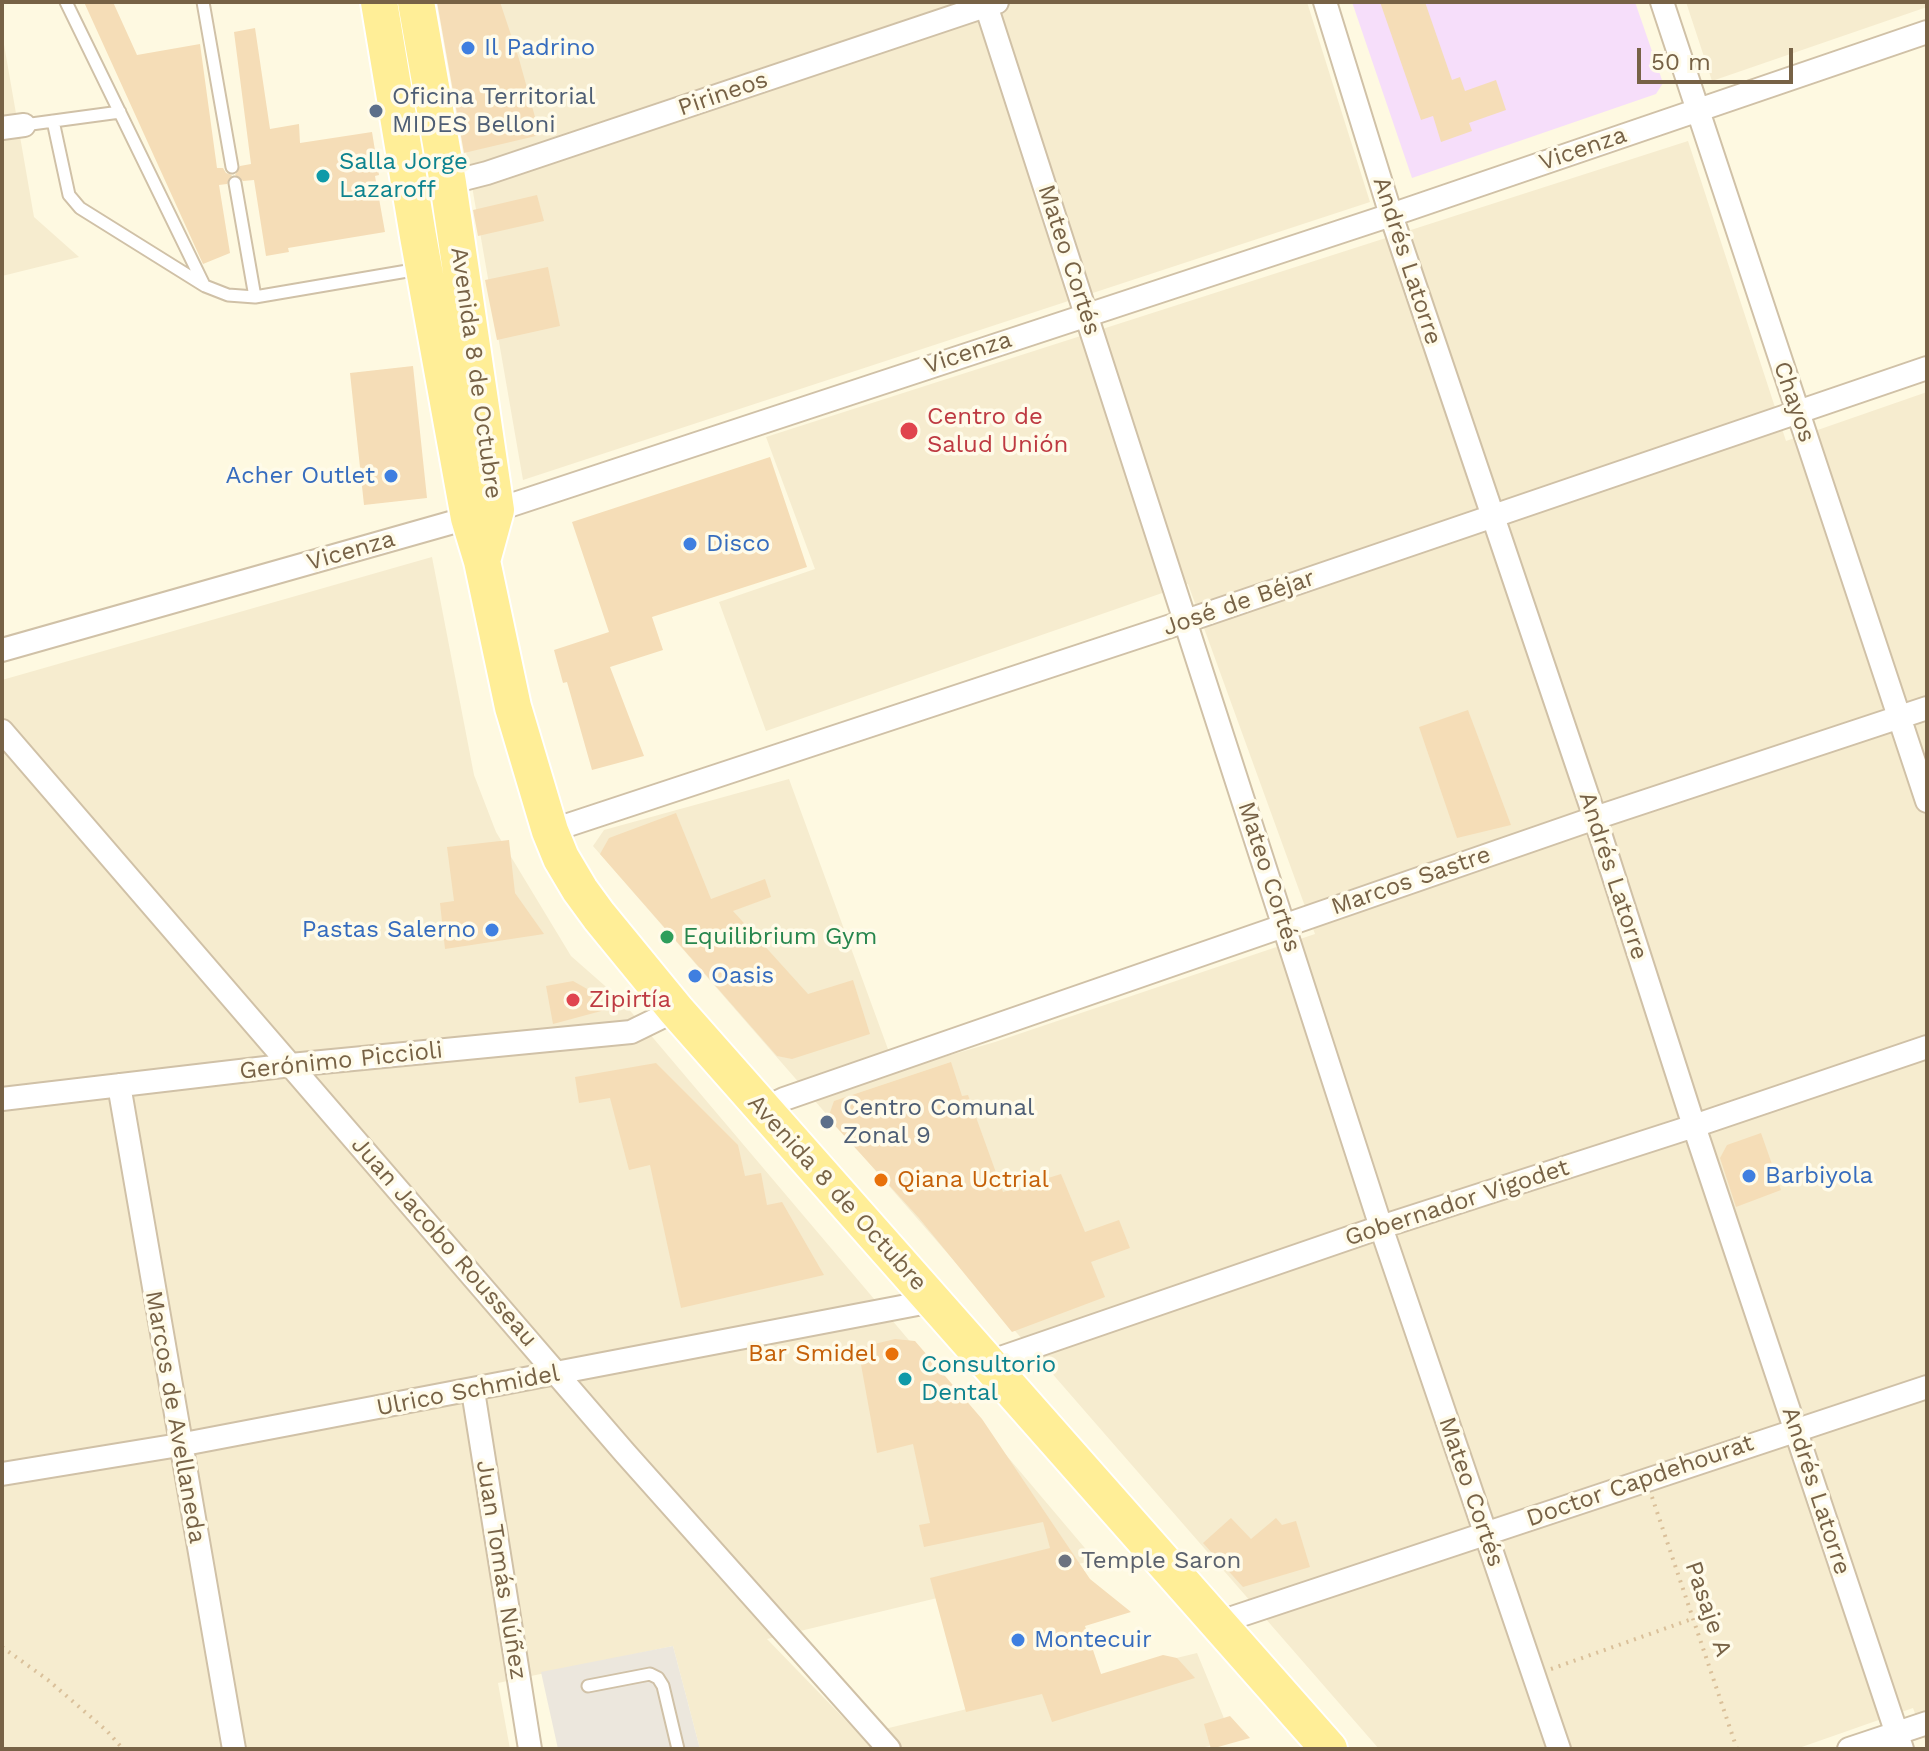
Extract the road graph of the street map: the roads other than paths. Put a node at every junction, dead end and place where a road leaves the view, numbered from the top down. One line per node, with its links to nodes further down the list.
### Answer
1 (66, 2): 10 (lane)
2 (203, 2): 13 (lane)
3 (379, 2): 17 (main road, Avenida 8 de Octubre)
4 (416, 2): 15 (main road, Avenida 8 de Octubre)
5 (1325, 2): 16 (street, Andrés Latorre)
6 (1662, 2): 9 (street, Chayos)
7 (989, 3): 15 (street, Pirineos); 20 (street, Mateo Cortés)
8 (1927, 32): 9 (street, Vicenza)
9 (1697, 111): 16 (street, Vicenza); 22 (street, Chayos)
10 (120, 112): 11 (lane); 18 (lane)
11 (53, 121): 12 (lane); 18 (lane)
12 (13, 127)
13 (232, 167)
14 (235, 183): 19 (lane)
15 (448, 183): 23 (main road, Avenida 8 de Octubre)
16 (1391, 215): 20 (street, Vicenza); 24 (street, Andrés Latorre)
17 (421, 252): 19 (lane); 23 (main road, Avenida 8 de Octubre)
18 (205, 286): 19 (lane)
19 (255, 297)
20 (1087, 314): 23 (street, Vicenza); 25 (street, Mateo Cortés)
21 (1927, 368): 22 (street, José de Béjar)
22 (1797, 411): 24 (street, José de Béjar); 28 (street, Chayos)
23 (482, 514): 26 (street, Vicenza); 32 (main road, Avenida 8 de Octubre)
24 (1491, 516): 25 (street, José de Béjar); 31 (street, Andrés Latorre)
25 (1186, 621): 32 (street, José de Béjar); 33 (street, Mateo Cortés)
26 (2, 650)
27 (1927, 708): 28 (street, Marcos Sastre)
28 (1900, 717): 30 (street, Chayos); 31 (street, Marcos Sastre)
29 (2, 731): 36 (street, Juan Jacobo Rousseau)
30 (1927, 801)
31 (1595, 818): 33 (street, Marcos Sastre); 40 (street, Andrés Latorre)
32 (550, 831): 34 (main road, Avenida 8 de Octubre)
33 (1284, 925): 39 (street, Marcos Sastre); 41 (street, Mateo Cortés)
34 (676, 1010): 36 (street, Gerónimo Piccioli); 39 (main road, Avenida 8 de Octubre)
35 (1927, 1047): 40 (street, Gobernador Vigodet)
36 (291, 1065): 37 (street, Gerónimo Piccioli); 44 (street, Juan Jacobo Rousseau)
37 (119, 1085): 38 (street, Gerónimo Piccioli); 48 (street, Marcos de Avellaneda)
38 (2, 1099)
39 (763, 1109): 42 (main road, Avenida 8 de Octubre)
40 (1694, 1126): 41 (street, Gobernador Vigodet); 47 (street, Andrés Latorre)
41 (1381, 1227): 43 (street, Gobernador Vigodet); 50 (street, Mateo Cortés)
42 (933, 1301): 43 (main road, Avenida 8 de Octubre); 44 (street, Ulrico Schmidel)
43 (989, 1362): 51 (main road, Avenida 8 de Octubre)
44 (557, 1373): 46 (street, Ulrico Schmidel); 58 (street, Juan Jacobo Rousseau)
45 (1927, 1387): 47 (street, Doctor Capdehourat)
46 (473, 1391): 48 (street, Ulrico Schmidel); 56 (street, Juan Tomás Núñez)
47 (1795, 1429): 50 (street, Doctor Capdehourat); 54 (street, Andrés Latorre)
48 (179, 1445): 49 (street, Ulrico Schmidel); 55 (street, Marcos de Avellaneda)
49 (2, 1474)
50 (1484, 1534): 51 (street, Doctor Capdehourat); 60 (street, Mateo Cortés)
51 (1217, 1623): 59 (main road, Avenida 8 de Octubre)
52 (588, 1686): 57 (lane)
53 (1927, 1723): 54 (street)
54 (1899, 1741): 61 (street)
55 (234, 1749)
56 (530, 1749)
57 (678, 1749)
58 (889, 1749)
59 (1329, 1749)
60 (1559, 1749)
61 (1849, 1749)

